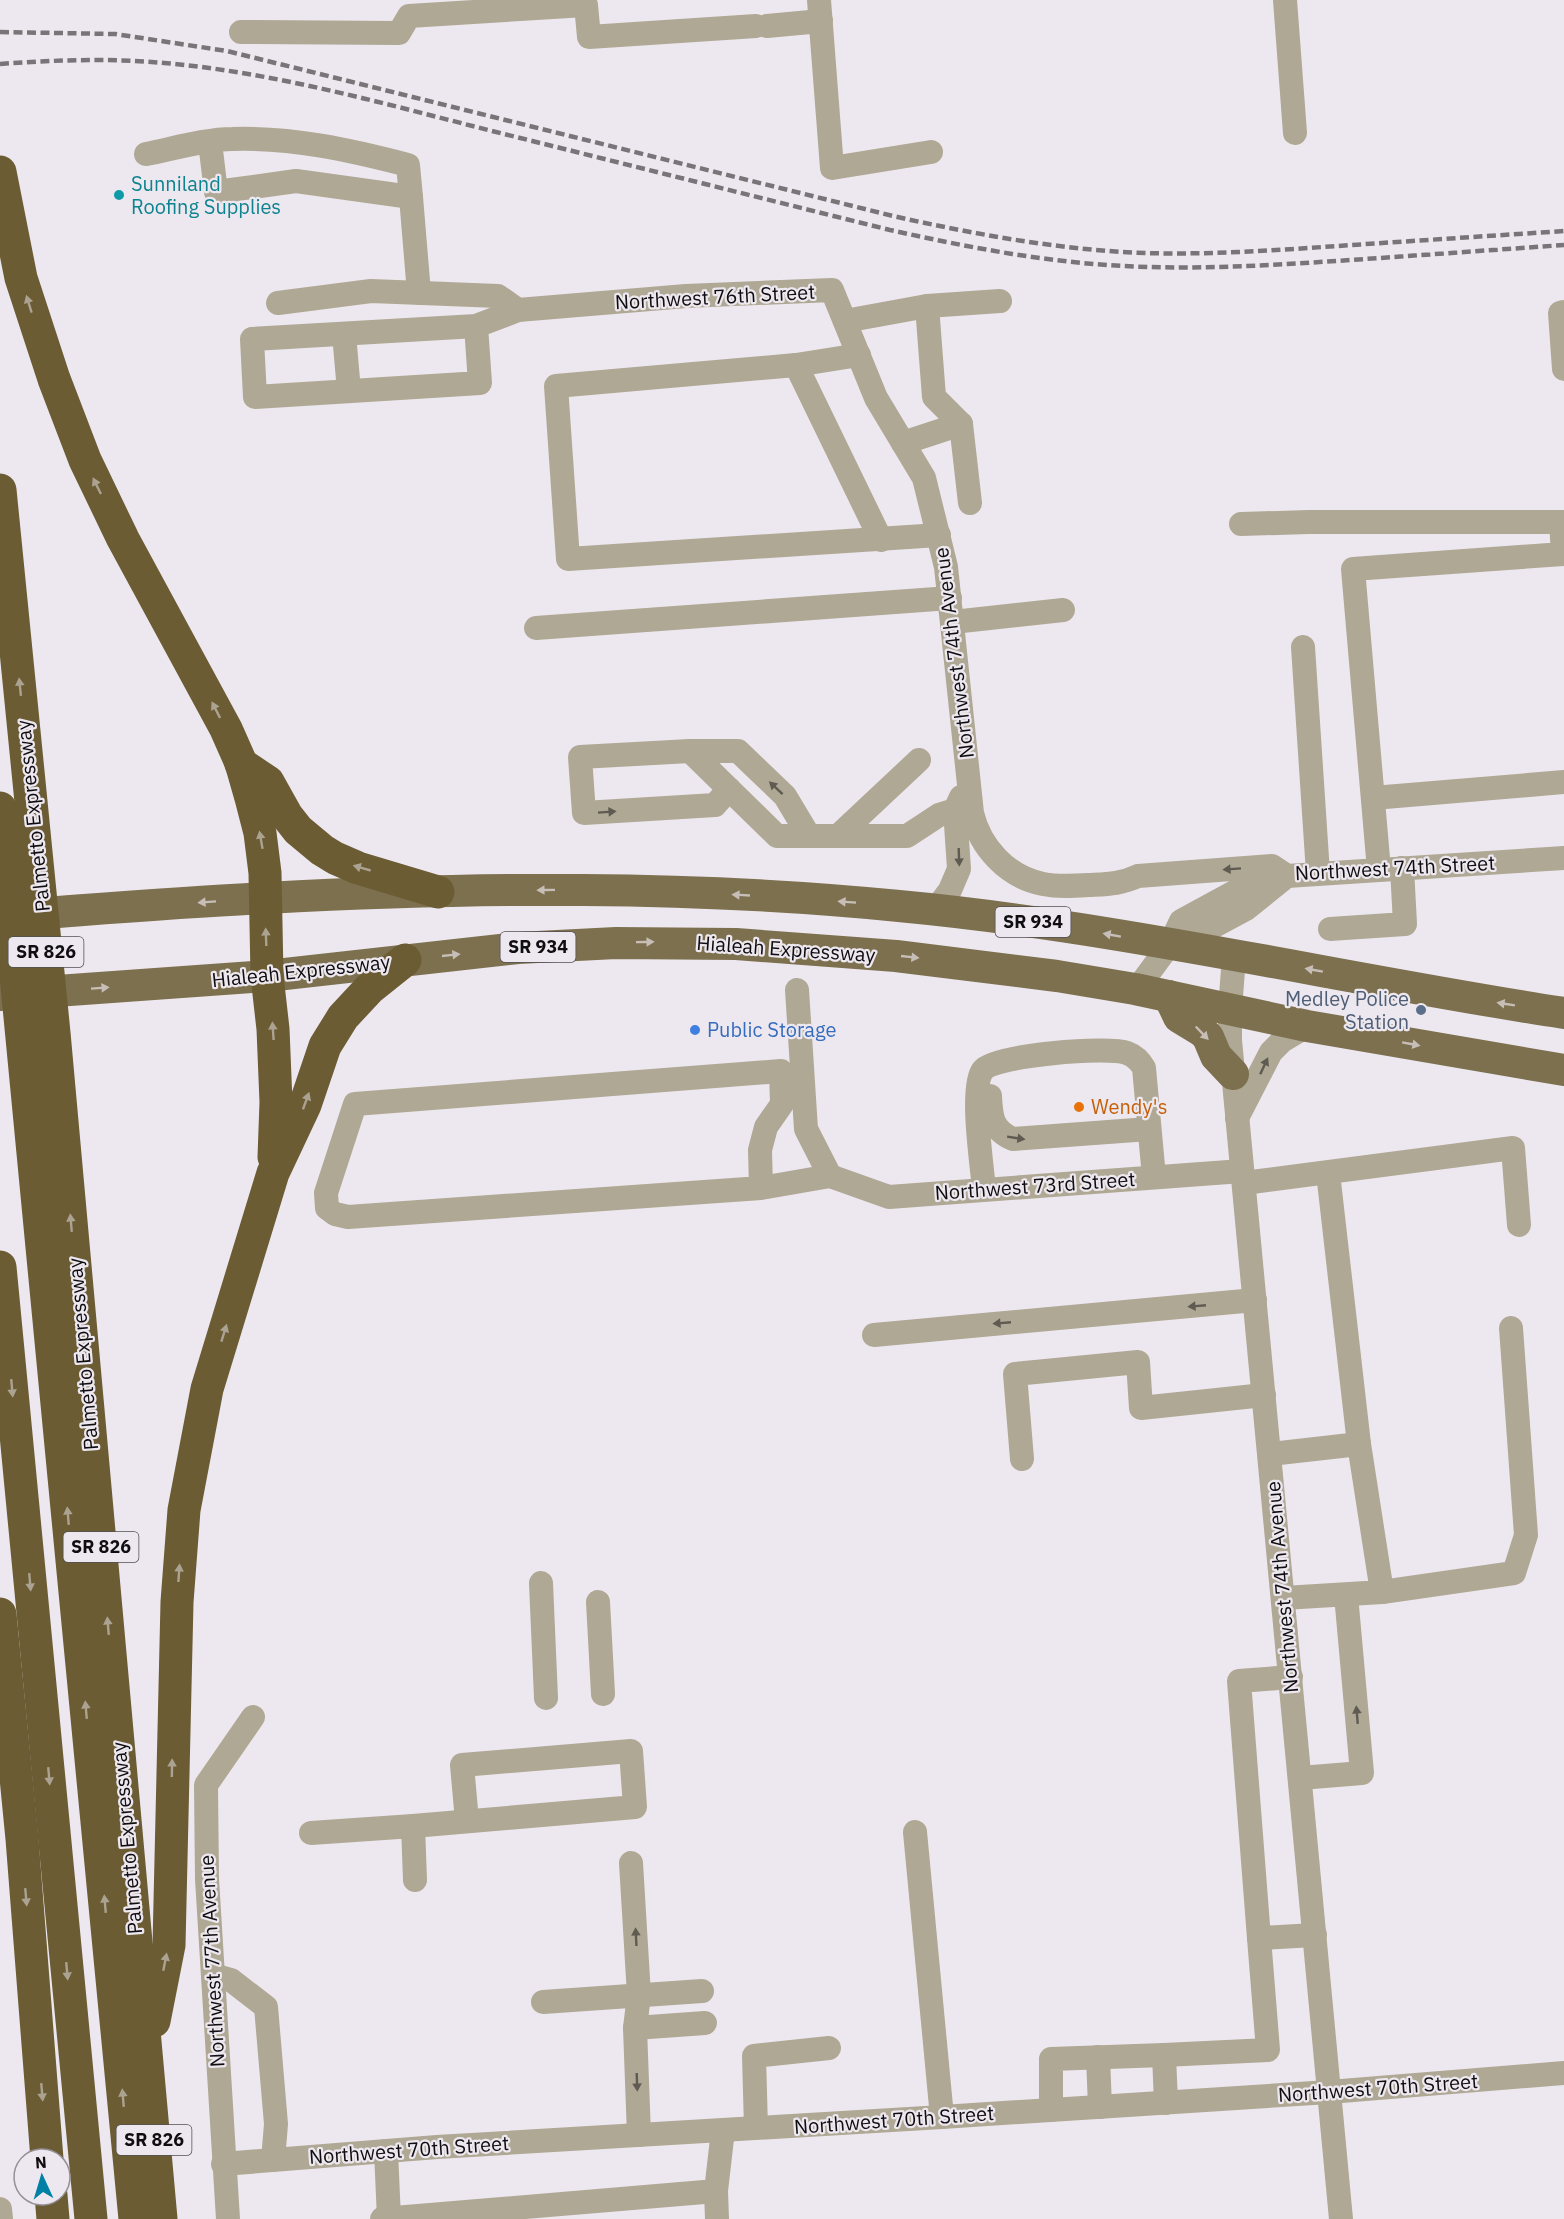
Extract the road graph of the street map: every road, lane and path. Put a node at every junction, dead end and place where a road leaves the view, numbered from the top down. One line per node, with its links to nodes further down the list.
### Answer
1 (1285, 0): 4 (street)
2 (820, 10): 3 (street); 6 (street)
3 (241, 32)
4 (1295, 133)
5 (210, 142): 7 (street); 9 (street); 9 (street)
6 (931, 152)
7 (146, 154)
8 (0, 172): 39 (highway, one-way to 8)
9 (411, 197): 10 (street)
10 (420, 293): 12 (street); 14 (street)
11 (1000, 301): 13 (street)
12 (278, 303)
13 (927, 306): 16 (street); 24 (street)
14 (518, 310): 16 (street, Northwest 76th Street); 17 (street)
15 (1564, 312): 21 (street)
16 (845, 321): 19 (street, Northwest 76th Street)
17 (476, 326): 18 (street); 22 (street)
18 (344, 334): 22 (street); 22 (street)
19 (859, 356): 20 (street); 23 (street, Northwest 76th Street)
20 (795, 365): 31 (street); 31 (street)
21 (1564, 369)
22 (349, 391)
23 (876, 398): 25 (street, Northwest 74th Avenue)
24 (961, 424): 25 (street); 27 (street)
25 (903, 443): 30 (street, Northwest 74th Avenue)
26 (0, 490): 71 (highway, Palmetto Expressway / SR 826, one-way to 26)
27 (970, 503)
28 (1563, 522): 29 (street); 43 (street)
29 (1241, 524)
30 (939, 535): 31 (street); 32 (street, Northwest 74th Avenue)
31 (881, 540)
32 (950, 598): 34 (street, Northwest 74th Avenue); 35 (street)
33 (1063, 610): 34 (street)
34 (952, 622): 40 (street, Northwest 74th Avenue)
35 (536, 628)
36 (1303, 647): 51 (street)
37 (690, 751): 42 (street); 42 (street, one-way to 42); 46 (street, one-way to 37)
38 (919, 760): 47 (street)
39 (241, 764): 55 (highway, one-way to 39); 56 (highway, one-way to 39)
40 (968, 781): 45 (street, Northwest 74th Avenue); 49 (street, Northwest 74th Avenue)
41 (1564, 782): 43 (street)
42 (729, 789): 46 (street)
43 (1373, 798): 50 (street)
44 (0, 808): 71 (highway)
45 (955, 810): 47 (street); 57 (street, Northwest 74th Avenue, one-way to 57)
46 (809, 836): 47 (street)
47 (838, 836)
48 (1564, 858): 50 (street, Northwest 74th Street)
49 (1006, 867): 53 (street, Northwest 74th Street)
50 (1390, 869): 51 (street, Northwest 74th Street); 59 (street)
51 (1318, 873): 52 (street, Northwest 74th Street)
52 (1280, 882): 53 (street, Northwest 74th Street, one-way to 53); 54 (street); 60 (street)
53 (1122, 883): 54 (street, Northwest 74th Street)
54 (1244, 888): 60 (street)
55 (438, 892): 56 (main road, SR 934); 57 (main road, SR 934, one-way to 55)
56 (265, 898): 58 (main road, SR 934, one-way to 58); 63 (highway, one-way to 56)
57 (936, 909): 60 (main road, SR 934, one-way to 57)
58 (0, 916)
59 (1330, 929)
60 (1170, 944): 61 (main road, SR 934); 65 (street)
61 (1234, 956): 68 (street, Northwest 74th Avenue); 69 (main road, SR 934, one-way to 61)
62 (405, 960): 63 (main road, Hialeah Expressway / SR 934); 65 (main road, Hialeah Expressway / SR 934, one-way to 65); 77 (highway, one-way to 62)
63 (267, 976): 66 (main road, Hialeah Expressway / SR 934, one-way to 63); 77 (highway, one-way to 63)
64 (797, 990): 79 (street)
65 (1137, 990): 67 (main road, Hialeah Expressway / SR 934)
66 (0, 995)
67 (1168, 996): 68 (main road, Hialeah Expressway / SR 934); 74 (main road, one-way to 74)
68 (1230, 1010): 70 (main road, Hialeah Expressway / SR 934); 74 (street, Northwest 74th Avenue)
69 (1564, 1013)
70 (1306, 1026): 73 (main road, Hialeah Expressway / SR 934, one-way to 73); 75 (street, one-way to 70)
71 (38, 1034): 123 (highway, Palmetto Expressway / SR 826, one-way to 71); 141 (highway, one-way to 71)
72 (1011, 1060): 76 (street); 76 (street, one-way to 76); 83 (street)
73 (1564, 1070)
74 (1233, 1074): 75 (street, Northwest 74th Avenue)
75 (1237, 1118): 80 (street, Northwest 74th Avenue)
76 (1149, 1129): 81 (street)
77 (273, 1173): 123 (highway, one-way to 77)
78 (1328, 1173): 80 (street, Northwest 73rd Street); 84 (street, Northwest 73rd Street); 90 (street)
79 (830, 1176): 82 (street); 83 (street, Northwest 73rd Street)
80 (1243, 1177): 81 (street, Northwest 73rd Street); 86 (street, Northwest 74th Avenue)
81 (1154, 1178): 83 (street, Northwest 73rd Street)
82 (761, 1188): 82 (street)
83 (984, 1189)
84 (1520, 1225)
85 (0, 1267): 140 (highway, one-way to 140)
86 (1255, 1300): 88 (street, one-way to 88); 89 (street, Northwest 74th Avenue)
87 (1511, 1328): 94 (street)
88 (874, 1335)
89 (1264, 1395): 91 (street, Northwest 74th Avenue); 92 (street)
90 (1359, 1444): 91 (street); 94 (street)
91 (1270, 1454): 96 (street, Northwest 74th Avenue)
92 (1022, 1458)
93 (541, 1583): 101 (street)
94 (1382, 1592): 95 (street)
95 (1346, 1595): 96 (street); 104 (street, one-way to 95)
96 (1284, 1598): 99 (street, Northwest 74th Avenue)
97 (598, 1602): 100 (street)
98 (0, 1614): 109 (highway)
99 (1291, 1677): 104 (street, Northwest 74th Avenue); 113 (street)
100 (603, 1694)
101 (546, 1698)
102 (254, 1717): 114 (street, Northwest 77th Avenue)
103 (0, 1746): 109 (highway)
104 (1300, 1778): 112 (street, Northwest 74th Avenue)
105 (467, 1821): 105 (street); 106 (street)
106 (413, 1826): 108 (street); 111 (street)
107 (915, 1832): 129 (street)
108 (311, 1833)
109 (21, 1839): 133 (highway, one-way to 133)
110 (631, 1863): 116 (street, one-way to 110)
111 (415, 1880)
112 (1315, 1935): 113 (street); 125 (street, Northwest 74th Avenue)
113 (1259, 1938): 121 (street)
114 (213, 1976): 135 (street); 136 (street, Northwest 77th Avenue)
115 (702, 1991): 116 (street)
116 (639, 1995): 117 (street); 119 (street)
117 (543, 2002)
118 (705, 2023): 119 (street)
119 (635, 2028): 132 (street, one-way to 132)
120 (829, 2048): 130 (street)
121 (1164, 2055): 122 (street); 126 (street)
122 (1098, 2057): 127 (street); 128 (street)
123 (147, 2061): 142 (highway, Palmetto Expressway / SR 826)
124 (1564, 2073): 125 (street, Northwest 70th Street)
125 (1329, 2092): 126 (street, Northwest 70th Street); 147 (street, Northwest 74th Avenue)
126 (1166, 2103): 127 (street, Northwest 70th Street)
127 (1100, 2107): 128 (street, Northwest 70th Street)
128 (1051, 2110): 129 (street, Northwest 70th Street)
129 (942, 2117): 130 (street, Northwest 70th Street)
130 (756, 2128): 131 (street, Northwest 70th Street)
131 (723, 2130): 132 (street, Northwest 70th Street); 137 (street)
132 (639, 2135): 134 (street, Northwest 70th Street)
133 (46, 2147)
134 (386, 2151): 135 (street, Northwest 70th Street); 145 (street)
135 (273, 2160): 136 (street, Northwest 70th Street)
136 (223, 2164): 143 (street, Northwest 77th Avenue)
137 (716, 2191): 145 (street); 146 (street)
138 (0, 2209): 139 (street)
139 (1, 2219)
140 (91, 2219)
141 (135, 2219)
142 (162, 2219)
143 (228, 2219)
144 (382, 2219): 145 (street)
145 (389, 2219)
146 (717, 2219)
147 (1341, 2219)

